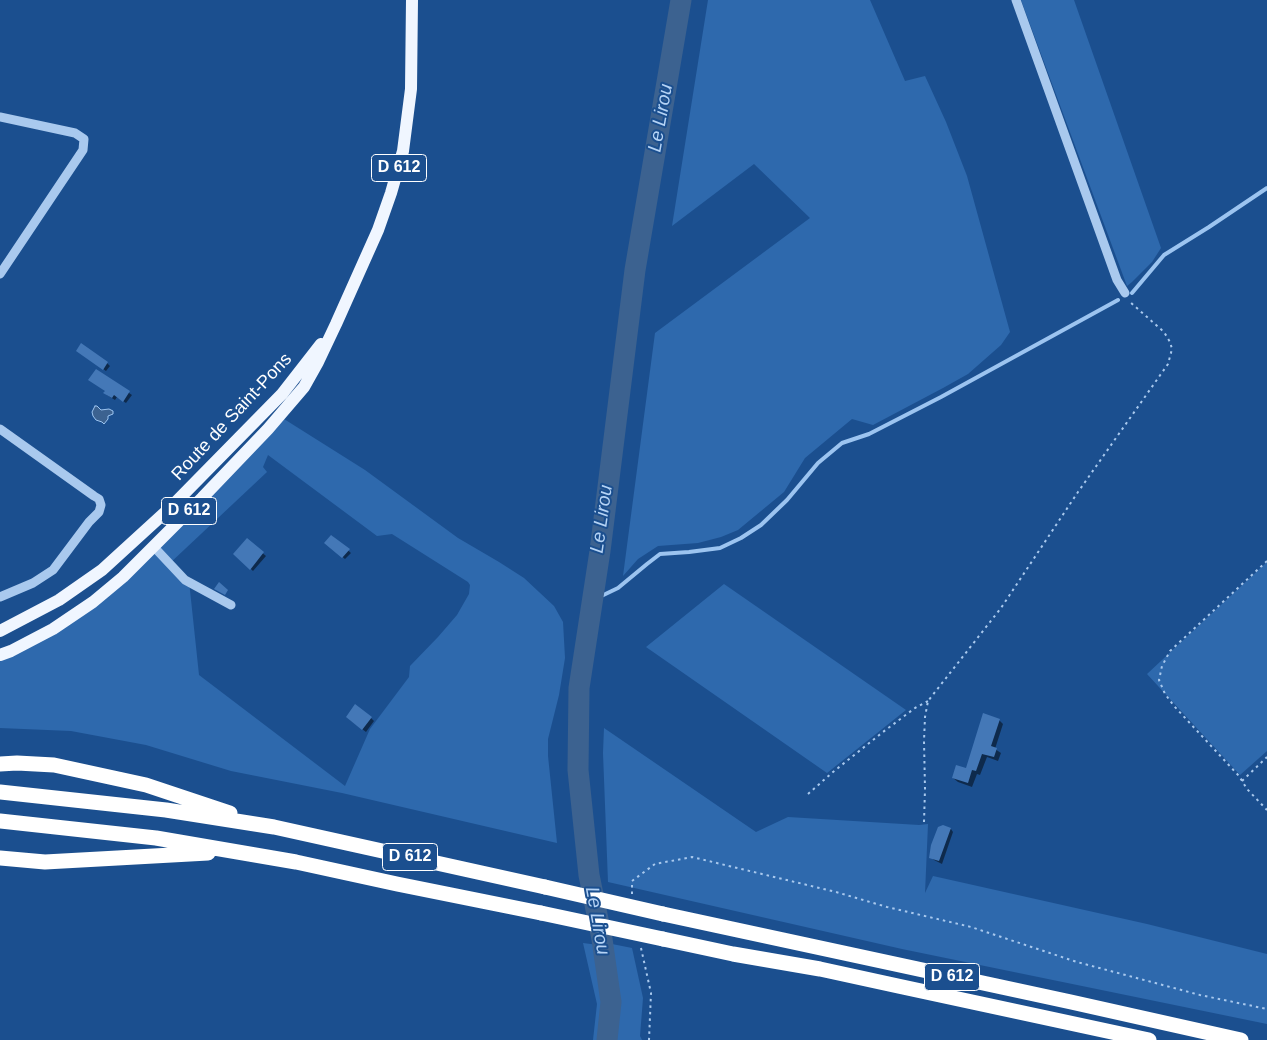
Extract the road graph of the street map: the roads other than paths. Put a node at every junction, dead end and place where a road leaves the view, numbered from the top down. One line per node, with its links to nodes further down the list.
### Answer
1 (412, 0): 6 (main road, Route de Saint-Pons / D 612)
2 (1016, 0): 5 (street)
3 (0, 117): 4 (street)
4 (0, 274)
5 (1125, 293)
6 (336, 324): 8 (main road, Route de Saint-Pons / D 612); 11 (main road, Route de Saint-Pons / D 612)
7 (0, 429): 9 (street)
8 (154, 547): 10 (street); 12 (main road, Route de Saint-Pons / D 612)
9 (0, 597)
10 (231, 605)
11 (0, 631)
12 (0, 655)
13 (0, 764): 16 (highway, D 612)
14 (0, 792): 16 (highway)
15 (0, 821): 18 (highway)
16 (274, 827): 20 (highway, D 612, bridge)
17 (0, 858): 18 (highway, D 612)
18 (296, 862): 19 (highway, D 612, bridge)
19 (1149, 1040)
20 (1241, 1040)

